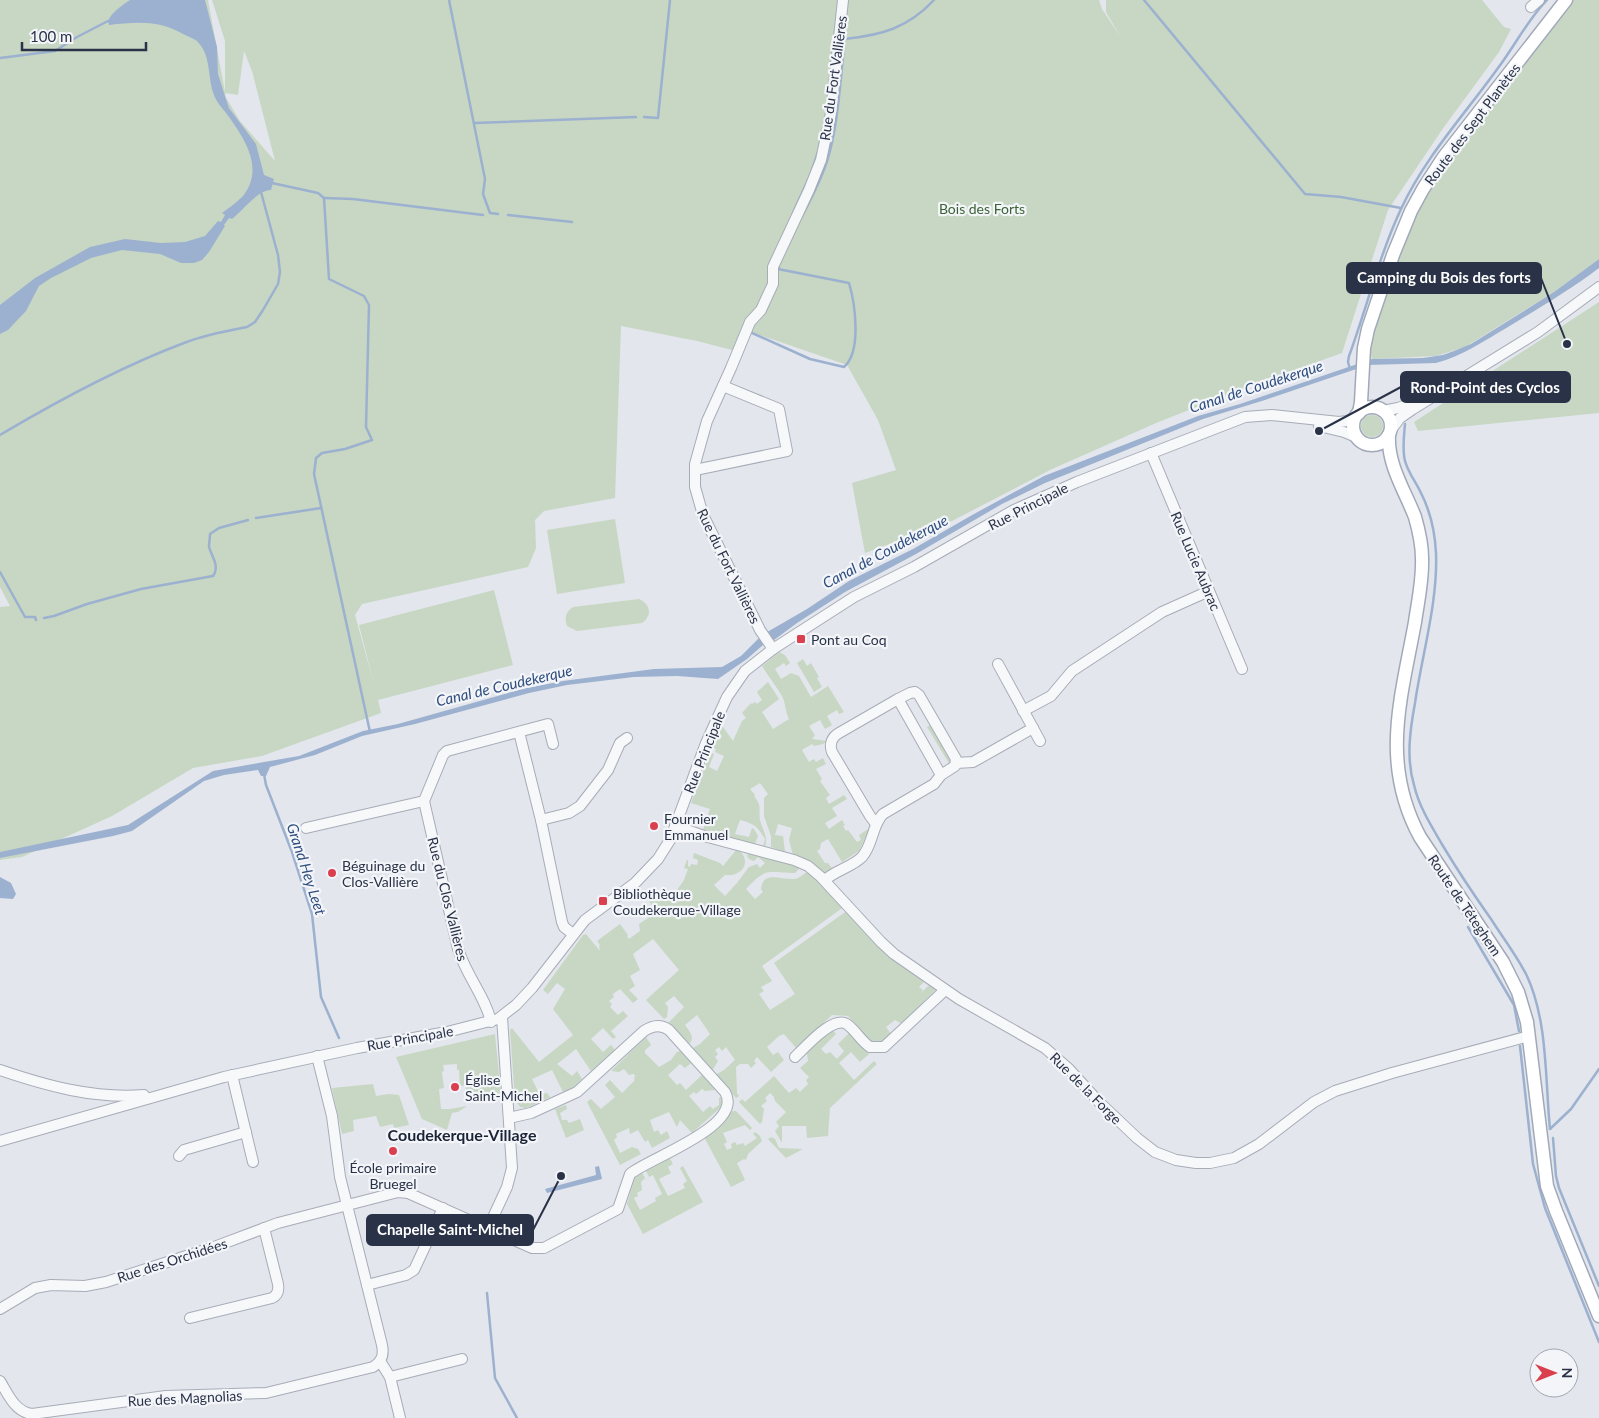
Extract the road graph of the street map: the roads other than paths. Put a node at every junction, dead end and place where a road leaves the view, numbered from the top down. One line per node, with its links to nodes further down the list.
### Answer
1 (843, 0): 5 (street, Rue du Fort Vallières)
2 (1566, 0): 4 (main road, Route des Sept Planètes)
3 (1599, 287): 6 (street)
4 (1364, 372): 7 (main road, Route des Sept Planètes); 8 (main road, Route des Sept Planètes)
5 (723, 386): 14 (street, Rue du Fort Vallières); 14 (street)
6 (1436, 393): 7 (street); 10 (street)
7 (1380, 409): 8 (main road); 10 (main road)
8 (1357, 415): 9 (street, Rue Principale); 11 (main road)
9 (1224, 426): 11 (street, Rue Principale); 13 (street, Rue Principale)
10 (1390, 432): 12 (main road); 15 (main road, Route de Téteghem)
11 (1356, 437): 12 (main road)
12 (1370, 445): 15 (main road, Route de Téteghem)
13 (1151, 453): 16 (street, Rue Lucie Aubrac); 17 (street, Rue Principale)
14 (695, 470): 17 (street, Rue du Fort Vallières)
15 (1404, 491): 39 (main road, Route de Téteghem)
16 (1209, 591): 19 (street, Rue Lucie Aubrac); 21 (street)
17 (772, 647): 32 (street, Rue Principale)
18 (998, 664): 21 (street)
19 (1242, 669)
20 (898, 699): 27 (street); 28 (street); 31 (street)
21 (1023, 711): 22 (street)
22 (1033, 728): 25 (street); 27 (street)
23 (519, 732): 26 (street); 29 (street); 30 (street)
24 (627, 738): 30 (street)
25 (1040, 741)
26 (553, 744)
27 (956, 763): 28 (street)
28 (941, 775): 31 (street)
29 (424, 800): 33 (street); 38 (street, Rue du Clos Vallières)
30 (540, 820): 35 (street)
31 (876, 824): 34 (street)
32 (675, 826): 34 (street, Rue de la Forge); 35 (street, Rue Principale)
33 (306, 828)
34 (825, 880): 36 (street, Rue de la Forge)
35 (573, 934): 37 (street, Rue Principale)
36 (945, 990): 39 (street, Rue de la Forge); 41 (street)
37 (502, 1017): 38 (street, Rue Principale); 48 (street)
38 (491, 1022): 40 (street, Rue Principale)
39 (1529, 1036): 59 (main road, Route de Téteghem)
40 (317, 1056): 43 (street, Rue Principale); 53 (street)
41 (795, 1057)
42 (0, 1070): 44 (street)
43 (232, 1075): 45 (street, Rue Principale); 49 (street)
44 (80, 1092): 46 (street); 47 (street)
45 (165, 1093): 46 (street); 47 (street, Rue Principale)
46 (101, 1094): 47 (street)
47 (106, 1110): 50 (street, Rue Principale)
48 (509, 1118): 56 (street); 56 (street, Rue des Orchidées)
49 (246, 1132): 51 (street); 52 (street)
50 (0, 1142)
51 (179, 1156)
52 (254, 1162)
53 (346, 1205): 54 (street, Rue des Orchidées); 55 (street, Rue des Orchidées); 57 (street)
54 (443, 1208): 56 (street, Rue des Orchidées); 57 (street)
55 (264, 1228): 58 (street, Rue des Orchidées); 60 (street)
56 (488, 1228)
57 (367, 1285): 62 (street)
58 (0, 1309)
59 (1599, 1316)
60 (190, 1318)
61 (462, 1359): 63 (street)
62 (380, 1361): 63 (street); 64 (street, Rue des Magnolias)
63 (390, 1377): 65 (street)
64 (0, 1382)
65 (400, 1418)

